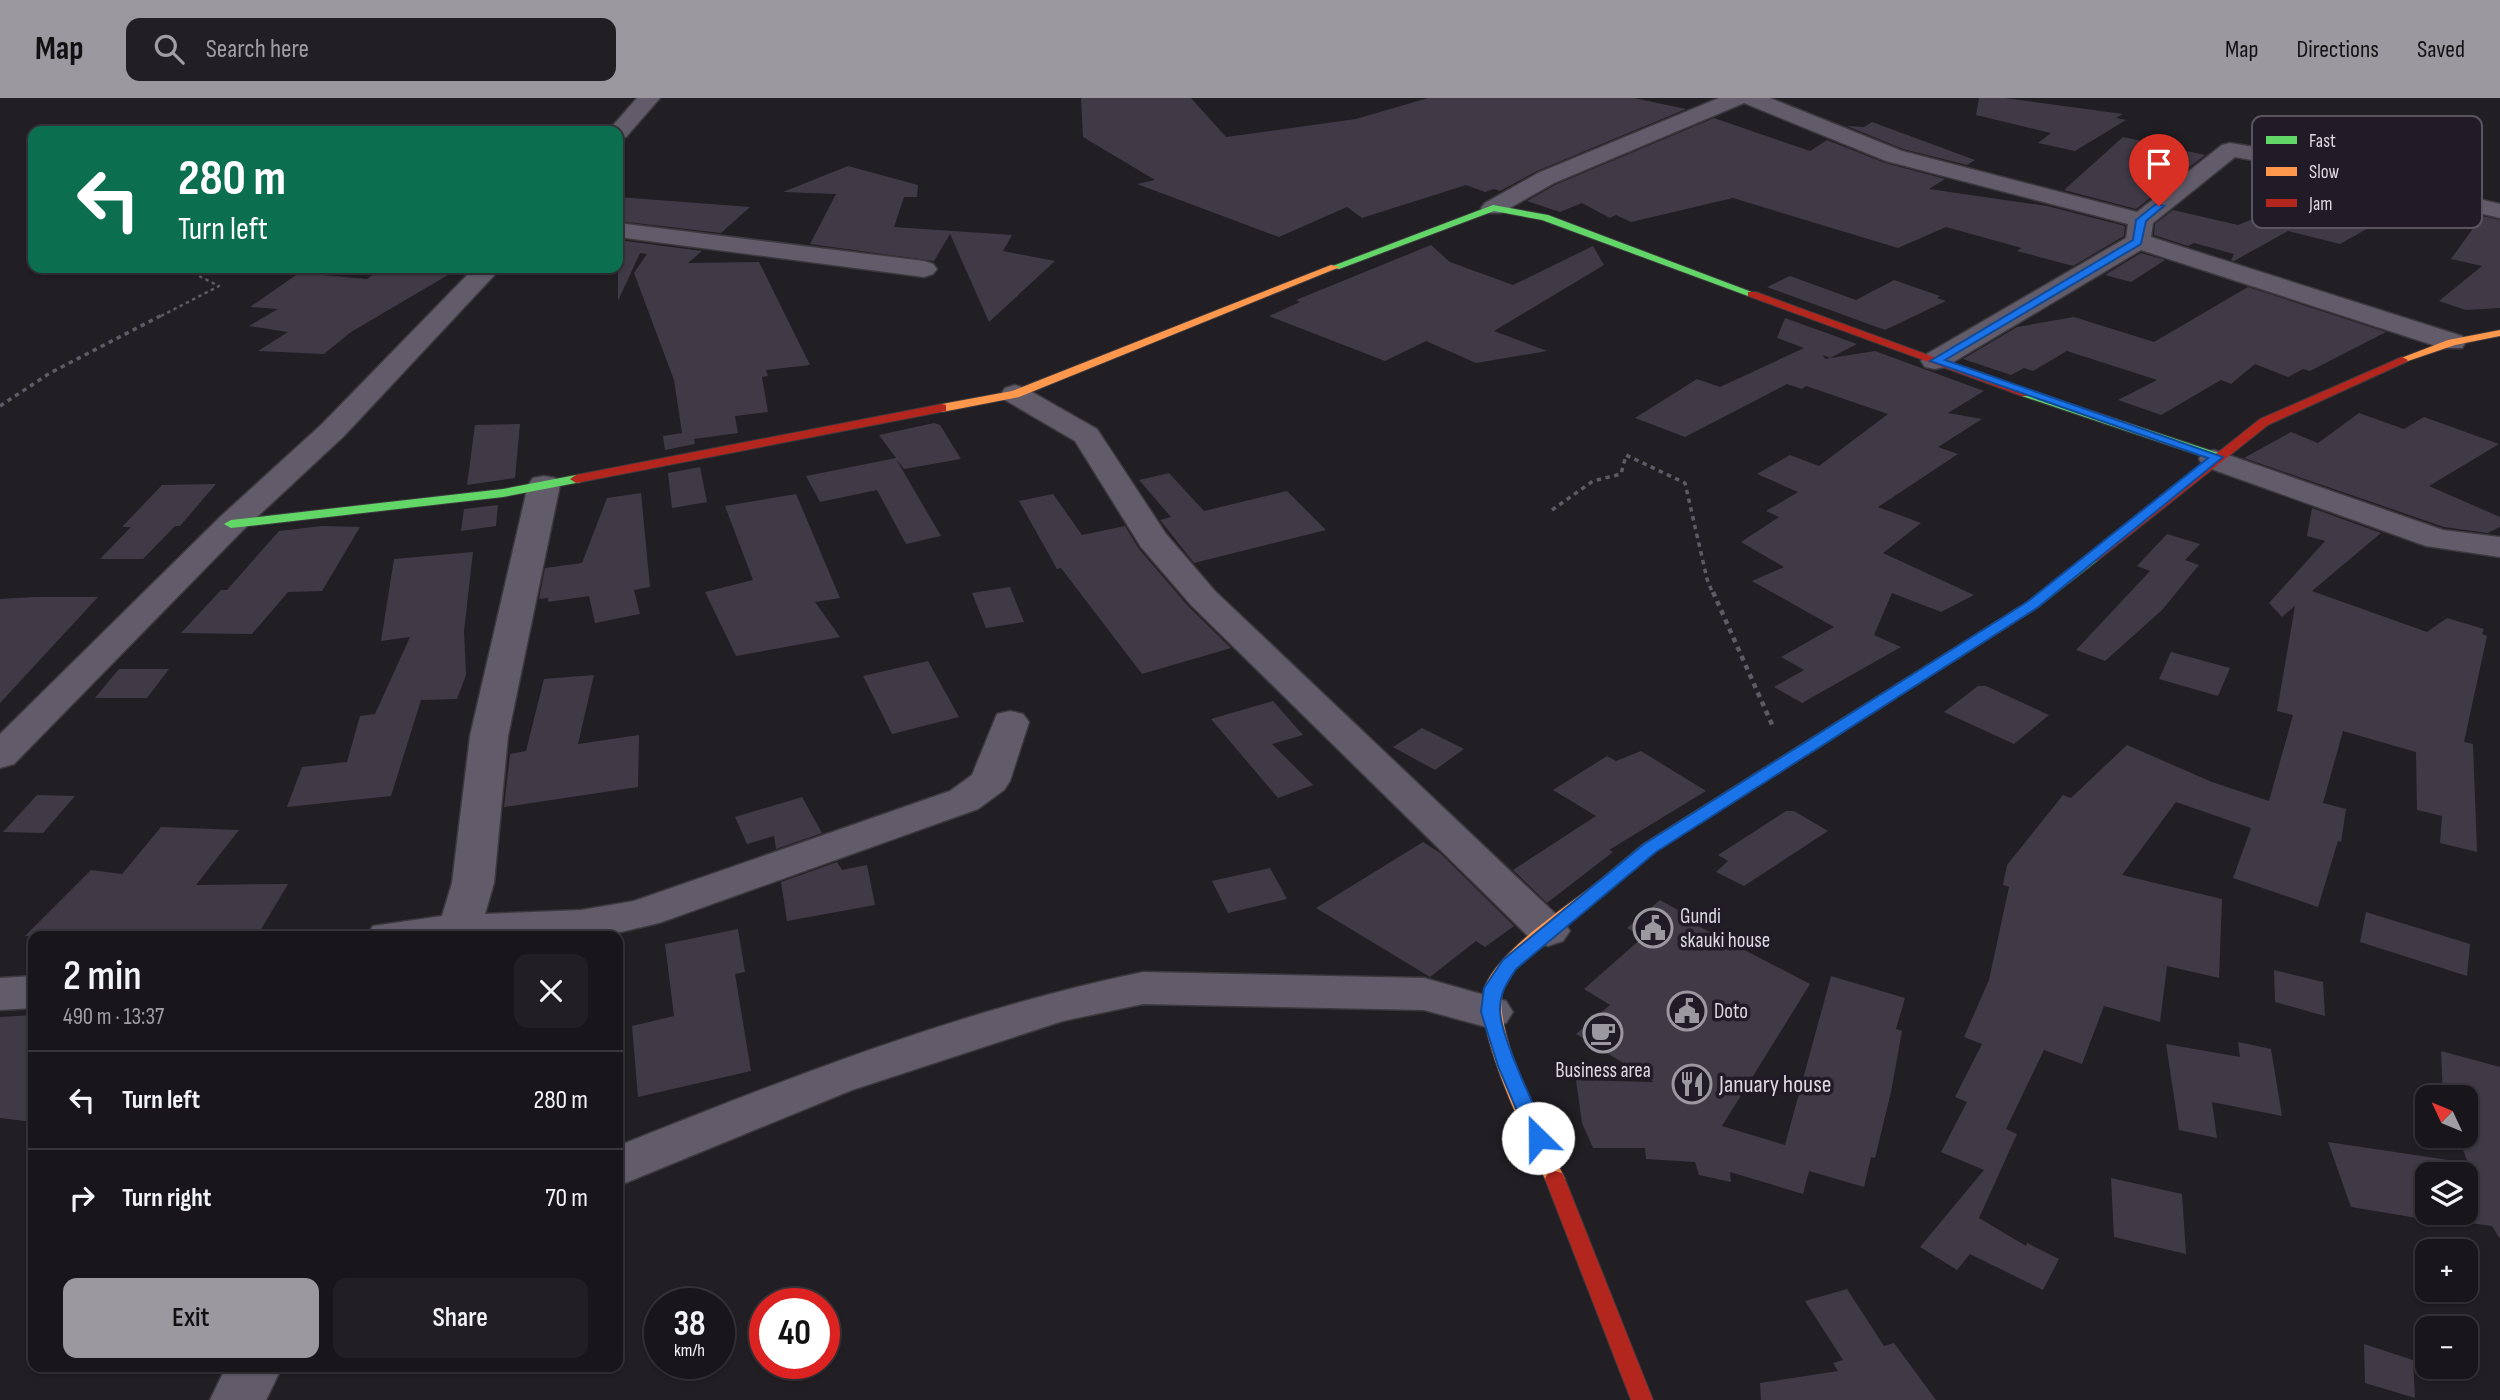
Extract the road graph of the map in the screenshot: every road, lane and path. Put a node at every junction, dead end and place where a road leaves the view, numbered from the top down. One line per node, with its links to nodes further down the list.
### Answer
1 (649, 98): 4 (street)
2 (1737, 98): 7 (street)
3 (1751, 98): 10 (street)
4 (623, 127)
5 (2252, 154): 10 (street)
6 (2482, 207): 8 (street)
7 (1493, 208): 16 (street); 17 (street)
8 (2500, 211)
9 (623, 230): 11 (street)
10 (2140, 231): 15 (street); 16 (street)
11 (924, 269)
12 (193, 273): 18 (path)
13 (483, 273): 22 (street)
14 (2500, 333): 15 (street)
15 (2452, 342): 19 (street)
16 (1935, 361): 19 (street)
17 (1014, 394): 20 (street); 29 (street)
18 (0, 406)
19 (2216, 458): 23 (street); 26 (street)
20 (544, 485): 22 (street); 27 (street)
21 (1552, 510): 26 (path)
22 (231, 524): 25 (street)
23 (2500, 547)
24 (1010, 722): 28 (street)
25 (0, 756)
26 (1787, 759): 29 (street)
27 (457, 931)
28 (474, 931)
29 (1548, 931): 32 (street)
30 (28, 992): 31 (street)
31 (0, 994)
32 (1490, 1012): 33 (street); 36 (street)
33 (623, 1165)
34 (251, 1372): 35 (street)
35 (237, 1400)
36 (1643, 1400)

